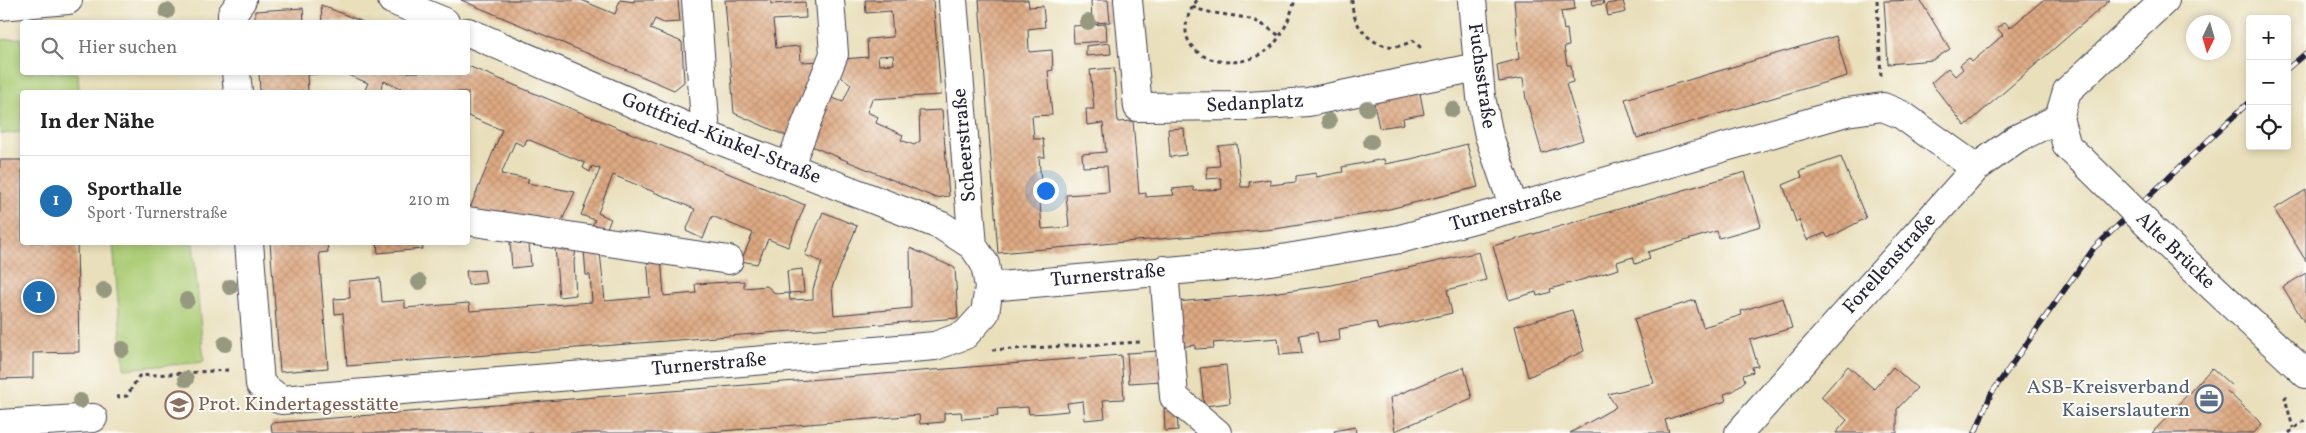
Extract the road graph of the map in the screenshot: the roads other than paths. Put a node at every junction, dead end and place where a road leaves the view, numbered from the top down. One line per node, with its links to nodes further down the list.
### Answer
1 (68, 0): 10 (street)
2 (242, 0): 11 (street)
3 (392, 0): 12 (street)
4 (696, 0): 18 (street)
5 (830, 0): 19 (street)
6 (953, 0): 24 (street, Scheerstraße)
7 (1128, 0): 14 (street, Sedanplatz)
8 (1472, 0): 14 (street, Fuchsstraße)
9 (2165, 0): 17 (street)
10 (0, 6)
11 (232, 20)
12 (439, 20)
13 (470, 33): 18 (street, Gottfried-Kinkel-Straße)
14 (1477, 67): 21 (street, Fuchsstraße)
15 (236, 75): 16 (street)
16 (238, 90)
17 (2060, 118): 20 (street, Forellenstraße); 28 (street, Alte Brücke, bridge)
18 (706, 135): 19 (street, Gottfried-Kinkel-Straße)
19 (789, 167): 24 (street, Gottfried-Kinkel-Straße)
20 (1976, 168): 21 (street, Turnerstraße); 32 (street, Forellenstraße)
21 (1514, 208): 26 (street, Turnerstraße)
22 (470, 220): 25 (street)
23 (249, 245): 27 (street, Turnerstraße)
24 (973, 246): 27 (street, Scheerstraße)
25 (729, 260)
26 (1164, 270): 27 (street, Turnerstraße); 31 (street)
27 (989, 287)
28 (2306, 374)
29 (94, 418): 30 (street)
30 (0, 424)
31 (1217, 433)
32 (1739, 433)

